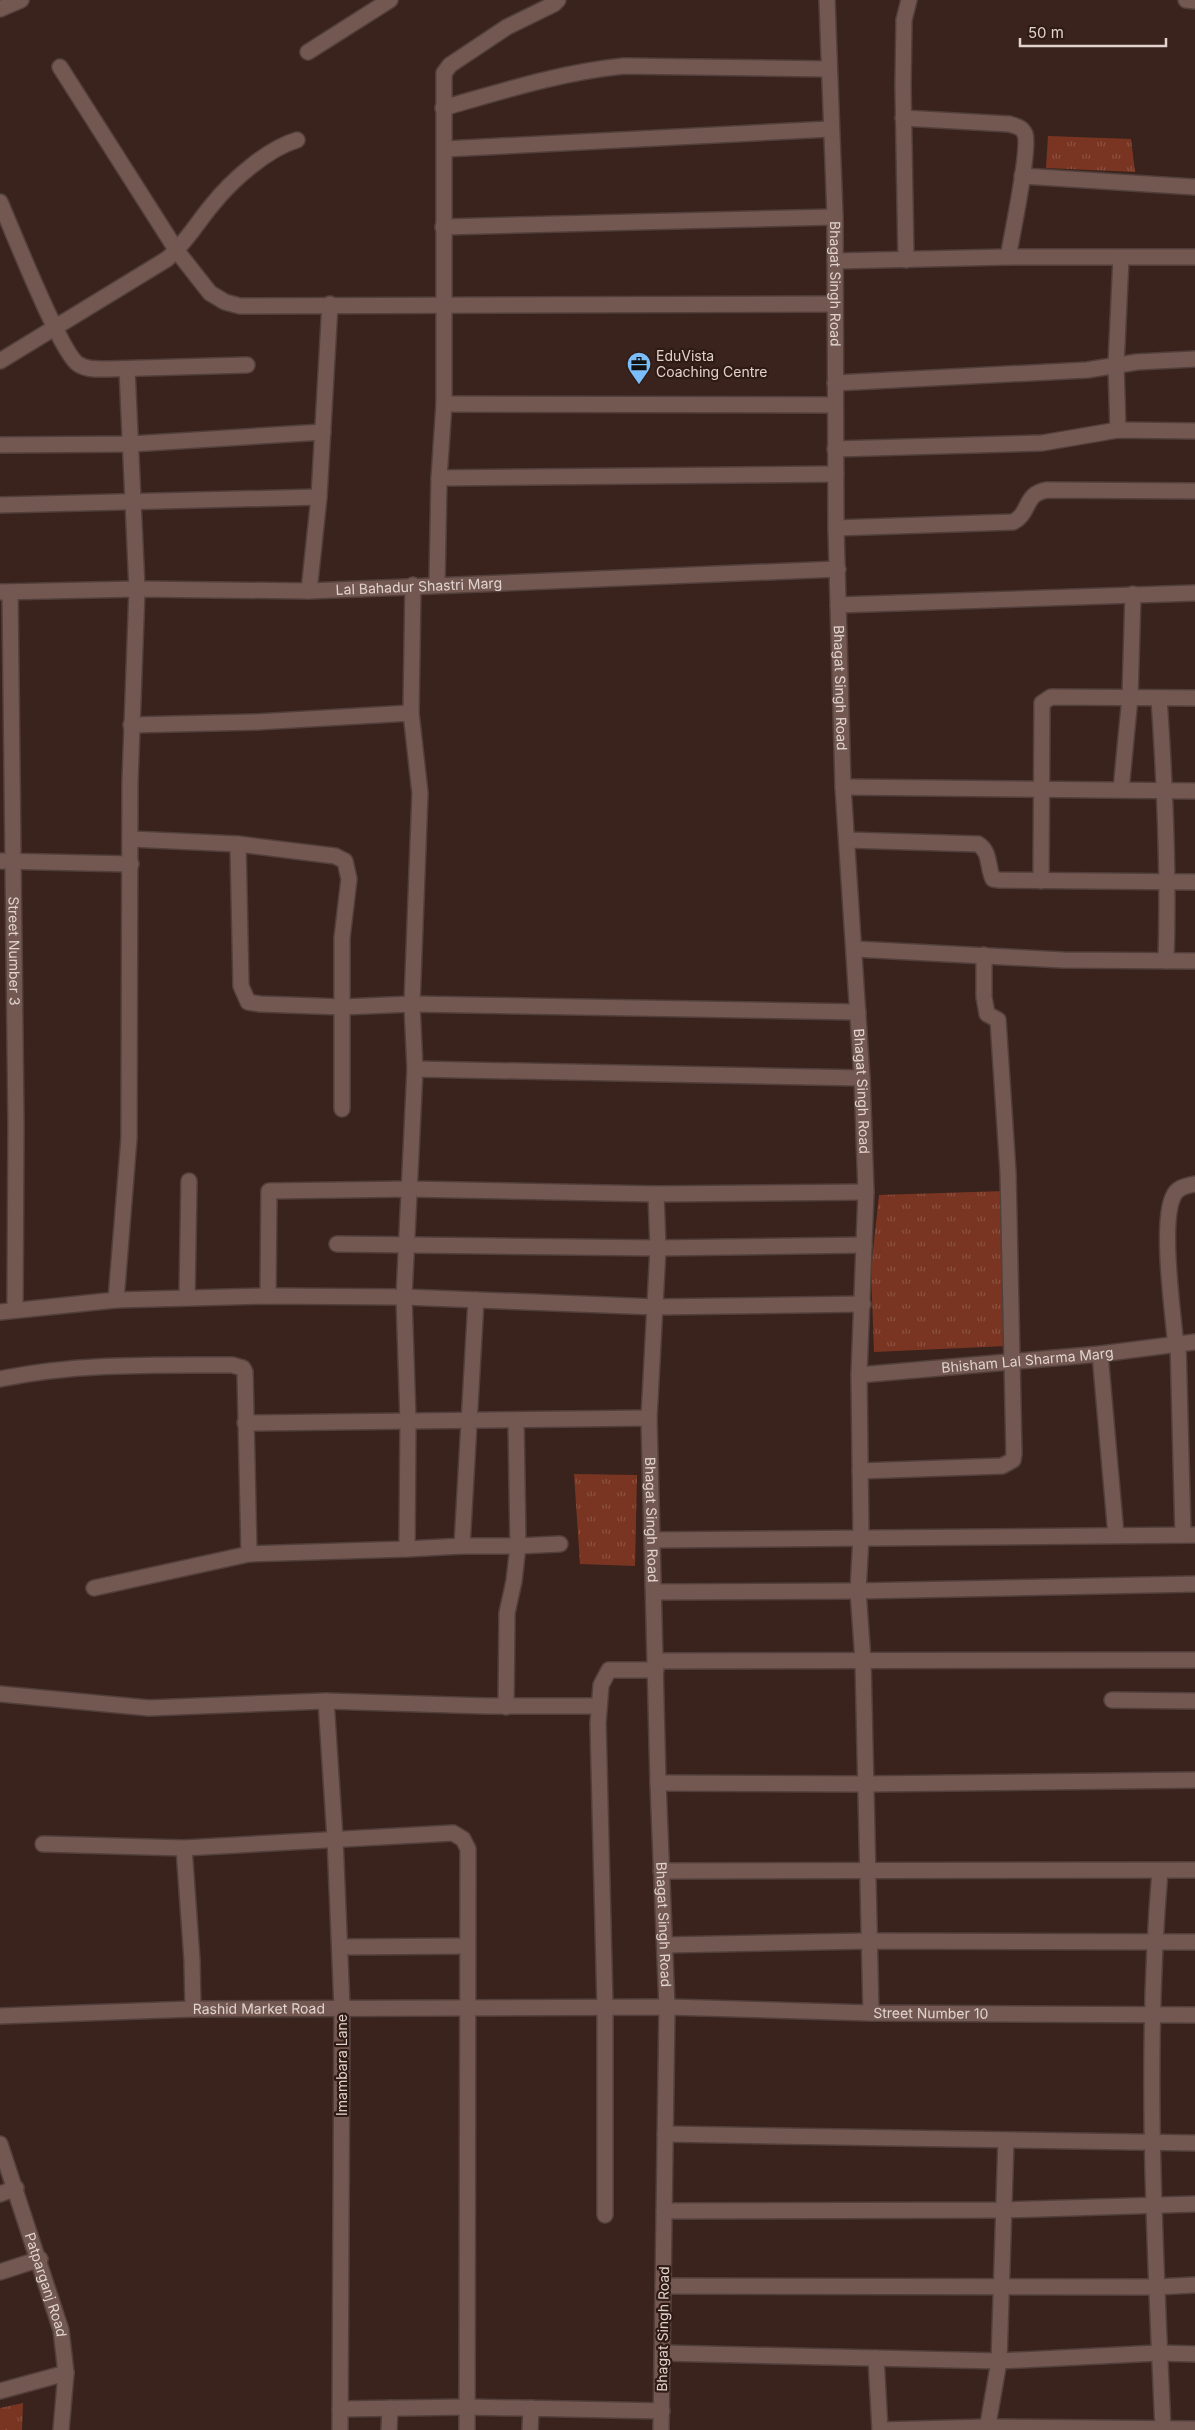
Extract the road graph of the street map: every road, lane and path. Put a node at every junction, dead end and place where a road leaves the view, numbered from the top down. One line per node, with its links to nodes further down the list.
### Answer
1 (21, 0): 8 (street)
2 (390, 0): 9 (street)
3 (826, 0): 11 (street, Bhagat Singh Road)
4 (908, 0): 13 (street)
5 (1186, 0): 7 (street)
6 (555, 1): 12 (street)
7 (1195, 1)
8 (0, 9)
9 (308, 52)
10 (60, 67): 22 (street)
11 (828, 69): 12 (street); 14 (street, Bhagat Singh Road)
12 (443, 108): 16 (street)
13 (903, 118): 17 (street); 26 (street)
14 (831, 129): 16 (street); 20 (street, Bhagat Singh Road)
15 (297, 140): 22 (street)
16 (445, 149): 21 (street)
17 (1022, 176): 18 (street); 23 (street)
18 (1195, 187)
19 (0, 202): 31 (street)
20 (835, 217): 21 (street); 27 (street, Bhagat Singh Road)
21 (443, 227): 30 (street)
22 (177, 251): 28 (street); 31 (street)
23 (1008, 257): 25 (street); 26 (street)
24 (1195, 257): 25 (street)
25 (1121, 258): 35 (street)
26 (906, 260): 27 (street)
27 (835, 261): 29 (street, Bhagat Singh Road)
28 (330, 304): 30 (street); 42 (street)
29 (835, 304): 30 (street); 37 (street, Bhagat Singh Road)
30 (443, 305): 38 (street)
31 (55, 327): 33 (street); 36 (street)
32 (1195, 359): 35 (street)
33 (0, 361)
34 (247, 365): 36 (street)
35 (1116, 366): 37 (street); 40 (street)
36 (127, 368): 43 (street)
37 (835, 383): 39 (street, Bhagat Singh Road)
38 (444, 404): 39 (street); 47 (street)
39 (835, 405): 45 (street, Bhagat Singh Road)
40 (1118, 430): 41 (street); 45 (street)
41 (1195, 431)
42 (323, 432): 43 (street); 49 (street)
43 (131, 444): 44 (street); 50 (street)
44 (0, 445)
45 (835, 449): 46 (street, Bhagat Singh Road)
46 (836, 474): 47 (street); 52 (street, Bhagat Singh Road)
47 (439, 478): 55 (street)
48 (1195, 491): 52 (street)
49 (319, 497): 50 (street); 57 (street)
50 (133, 502): 51 (street); 56 (street)
51 (0, 505)
52 (836, 528): 53 (street, Bhagat Singh Road)
53 (838, 569): 55 (street, Lal Bahadur Shastri Marg); 61 (street, Bhagat Singh Road)
54 (413, 585): 55 (street, Lal Bahadur Shastri Marg); 57 (street, Lal Bahadur Shastri Marg); 65 (street)
55 (437, 585)
56 (137, 589): 57 (street, Lal Bahadur Shastri Marg); 58 (street, Lal Bahadur Shastri Marg); 66 (street)
57 (309, 591)
58 (5, 592): 75 (street, Street Number 3)
59 (1195, 593): 60 (street)
60 (1133, 594): 61 (street); 62 (street)
61 (838, 605): 67 (street, Bhagat Singh Road)
62 (1130, 697): 63 (street); 68 (street); 69 (street)
63 (1159, 698): 64 (street); 70 (street)
64 (1195, 698)
65 (411, 713): 66 (street); 84 (street)
66 (131, 725): 72 (street)
67 (843, 787): 68 (street); 73 (street, Bhagat Singh Road)
68 (1042, 790): 69 (street); 77 (street)
69 (1121, 790): 70 (street)
70 (1166, 791): 71 (street); 79 (street)
71 (1195, 791)
72 (131, 838): 74 (street); 76 (street)
73 (847, 840): 77 (street); 80 (street, Bhagat Singh Road)
74 (238, 844): 85 (street); 85 (street)
75 (7, 861): 76 (street); 106 (street, Street Number 3)
76 (131, 864): 102 (street)
77 (1041, 881): 79 (street)
78 (1195, 882): 79 (street)
79 (1169, 883): 82 (street)
80 (855, 949): 81 (street); 86 (street, Bhagat Singh Road)
81 (984, 955): 82 (street); 110 (street)
82 (1166, 961): 83 (street)
83 (1195, 961)
84 (412, 1004): 85 (street); 86 (street); 87 (street)
85 (343, 1007): 89 (street)
86 (858, 1012): 88 (street, Bhagat Singh Road)
87 (415, 1069): 88 (street); 92 (street)
88 (862, 1078): 93 (street, Bhagat Singh Road)
89 (342, 1109)
90 (189, 1181): 101 (street)
91 (1195, 1184): 107 (street)
92 (408, 1189): 94 (street); 97 (street); 99 (street)
93 (866, 1192): 94 (street); 96 (street, Bhagat Singh Road)
94 (656, 1194): 98 (street, Bhagat Singh Road)
95 (337, 1244): 97 (street)
96 (864, 1245): 98 (street); 104 (street, Bhagat Singh Road)
97 (406, 1246): 98 (street); 100 (street)
98 (658, 1248): 105 (street, Bhagat Singh Road)
99 (268, 1296): 100 (street); 101 (street)
100 (404, 1297): 103 (street); 115 (street)
101 (187, 1298): 102 (street)
102 (116, 1300): 106 (street)
103 (476, 1300): 105 (street); 116 (street)
104 (863, 1304): 105 (street); 111 (street, Bhagat Singh Road)
105 (656, 1307): 113 (street, Bhagat Singh Road)
106 (7, 1311)
107 (1178, 1342): 108 (street, Bhisham Lal Sharma Marg); 109 (street, Bhisham Lal Sharma Marg); 120 (street)
108 (1195, 1342)
109 (1100, 1354): 110 (street, Bhisham Lal Sharma Marg); 119 (street)
110 (1013, 1360): 111 (street, Bhisham Lal Sharma Marg); 118 (street)
111 (859, 1375): 118 (street, Bhagat Singh Road)
112 (0, 1379): 117 (street)
113 (649, 1418): 114 (street); 122 (street, Bhagat Singh Road)
114 (516, 1420): 116 (street); 125 (street)
115 (408, 1421): 116 (street); 117 (street); 126 (street)
116 (470, 1421): 124 (street)
117 (245, 1423): 127 (street)
118 (860, 1471): 121 (street, Bhagat Singh Road)
119 (1116, 1535): 120 (street); 121 (street)
120 (1189, 1535)
121 (861, 1537): 122 (street); 130 (street, Bhagat Singh Road)
122 (653, 1540): 131 (street, Bhagat Singh Road)
123 (560, 1544): 125 (street)
124 (462, 1546): 125 (street); 126 (street)
125 (518, 1546): 140 (street)
126 (406, 1549): 127 (street)
127 (249, 1554): 129 (street)
128 (1195, 1584): 130 (street)
129 (94, 1588)
130 (858, 1591): 131 (street); 132 (street, Bhagat Singh Road)
131 (654, 1592): 134 (street, Bhagat Singh Road)
132 (863, 1660): 133 (street); 134 (street); 143 (street, Bhagat Singh Road)
133 (1195, 1660)
134 (656, 1666): 139 (street); 142 (street, Bhagat Singh Road)
135 (0, 1694): 137 (street)
136 (1112, 1700): 138 (street)
137 (326, 1701): 140 (street); 144 (street, Imambara Lane)
138 (1195, 1701)
139 (599, 1706): 140 (street); 159 (street)
140 (506, 1707)
141 (1195, 1780): 143 (street)
142 (658, 1784): 143 (street); 149 (street, Bhagat Singh Road)
143 (866, 1784): 150 (street, Bhagat Singh Road)
144 (335, 1838): 146 (street); 155 (street); 156 (street, Imambara Lane)
145 (43, 1844): 146 (street)
146 (184, 1848): 161 (street)
147 (1160, 1870): 148 (street); 150 (street); 152 (street)
148 (1195, 1870)
149 (662, 1871): 150 (street); 154 (street, Bhagat Singh Road)
150 (868, 1871): 151 (street, Bhagat Singh Road)
151 (869, 1941): 152 (street); 154 (street); 162 (street, Bhagat Singh Road)
152 (1154, 1942): 153 (street); 163 (street)
153 (1195, 1942)
154 (665, 1945): 157 (street, Bhagat Singh Road)
155 (468, 1946): 156 (street); 160 (street)
156 (340, 1947): 158 (street, Imambara Lane)
157 (667, 2007): 159 (street, Rashid Market Road); 162 (street, Street Number 10); 166 (street, Bhagat Singh Road)
158 (342, 2008): 160 (street, Rashid Market Road); 161 (street, Rashid Market Road); 194 (street, Imambara Lane)
159 (605, 2008): 160 (street, Rashid Market Road); 177 (street)
160 (467, 2009): 191 (street)
161 (193, 2010): 165 (street, Rashid Market Road)
162 (871, 2013): 163 (street, Street Number 10)
163 (1154, 2014): 164 (street, Street Number 10); 170 (street)
164 (1195, 2015)
165 (0, 2016)
166 (666, 2134): 167 (street); 176 (street, Bhagat Singh Road)
167 (1006, 2140): 170 (street); 175 (street)
168 (1195, 2143): 170 (street)
169 (0, 2144): 171 (street, Patparganj Road)
170 (1152, 2144): 174 (street)
171 (16, 2188): 172 (street); 178 (street, Patparganj Road)
172 (0, 2194)
173 (1195, 2204): 174 (street)
174 (1152, 2205): 175 (street); 183 (street)
175 (1004, 2210): 176 (street); 182 (street)
176 (664, 2211): 181 (street, Bhagat Singh Road)
177 (605, 2215)
178 (40, 2259): 179 (street); 189 (street, Patparganj Road)
179 (0, 2272)
180 (1195, 2285): 183 (street)
181 (663, 2286): 182 (street); 184 (street, Bhagat Singh Road)
182 (1002, 2286): 183 (street); 188 (street)
183 (1156, 2287): 185 (street)
184 (662, 2353): 187 (street); 195 (street, Bhagat Singh Road)
185 (1158, 2353): 186 (street); 188 (street); 197 (street)
186 (1195, 2354)
187 (876, 2358): 188 (street); 205 (street)
188 (999, 2361): 196 (street)
189 (66, 2373): 190 (street); 199 (street, Patparganj Road)
190 (0, 2391)
191 (467, 2407): 192 (street); 193 (street); 202 (street)
192 (390, 2408): 194 (street); 201 (street)
193 (531, 2408): 195 (street); 203 (street)
194 (340, 2409): 200 (street, Imambara Lane)
195 (662, 2411): 204 (street, Bhagat Singh Road)
196 (987, 2429): 197 (street); 205 (street)
197 (1163, 2429): 198 (street)
198 (1195, 2429)
199 (61, 2430)
200 (340, 2430)
201 (389, 2430)
202 (467, 2430)
203 (530, 2430)
204 (661, 2430)
205 (880, 2430)

